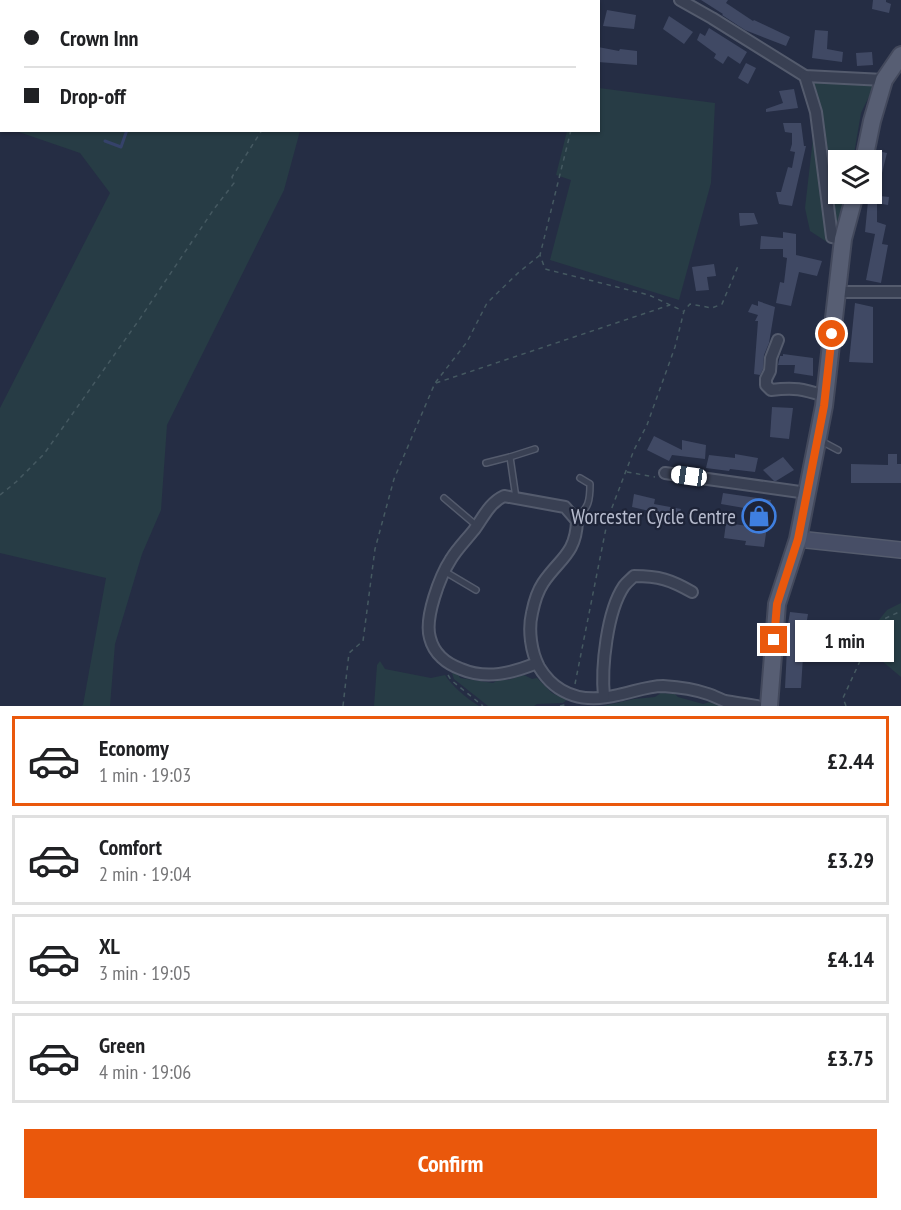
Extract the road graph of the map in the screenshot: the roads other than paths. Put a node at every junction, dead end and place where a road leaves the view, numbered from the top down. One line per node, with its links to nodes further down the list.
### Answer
1 (680, 0): 3 (street)
2 (901, 55): 4 (main road)
3 (804, 76): 4 (street); 7 (street)
4 (884, 80): 5 (main road)
5 (866, 150)
6 (852, 204): 7 (main road)
7 (843, 238): 8 (main road)
8 (837, 292): 9 (street); 11 (main road)
9 (901, 292)
10 (778, 340): 11 (street)
11 (825, 396): 12 (main road)
12 (817, 441): 14 (lane); 19 (main road)
13 (535, 449): 15 (lane)
14 (838, 450)
15 (510, 457): 16 (lane); 21 (lane)
16 (486, 463)
17 (665, 472): 19 (street)
18 (580, 478): 22 (lane)
19 (807, 493): 24 (main road)
20 (444, 498): 23 (lane)
21 (516, 498): 22 (street); 23 (street)
22 (574, 518): 29 (street)
23 (477, 526): 26 (street)
24 (798, 539): 25 (street); 33 (main road)
25 (901, 550)
26 (444, 571): 27 (lane); 29 (street)
27 (476, 590)
28 (692, 592): 30 (street)
29 (537, 663): 31 (street)
30 (604, 697): 31 (street); 32 (street)
31 (572, 701)
32 (757, 706)
33 (769, 706)

